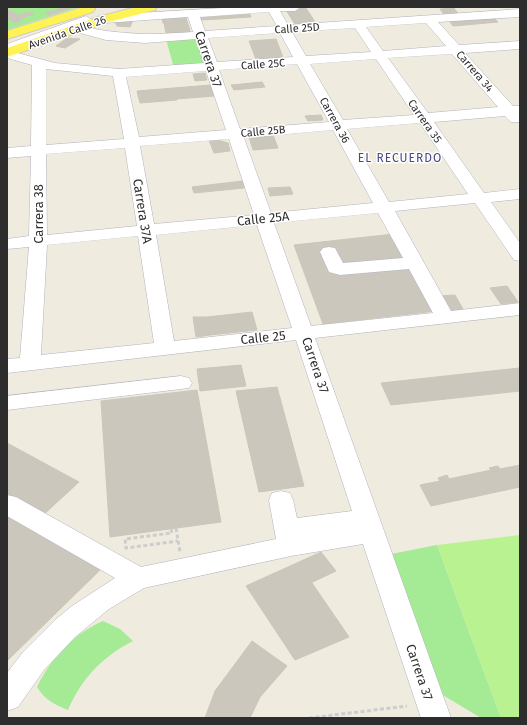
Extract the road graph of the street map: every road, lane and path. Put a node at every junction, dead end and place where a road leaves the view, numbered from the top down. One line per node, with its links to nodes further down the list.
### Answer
1 (98, 7): 20 (main road, Avenida Calle 26)
2 (115, 7): 23 (street)
3 (133, 7): 25 (street)
4 (151, 7): 8 (main road, Avenida Calle 26)
5 (295, 7): 7 (street)
6 (456, 7): 12 (street)
7 (273, 8): 9 (street); 17 (street, Carrera 36)
8 (103, 13): 9 (street); 16 (main road, Avenida Calle 26); 23 (main road, Avenida Calle 26)
9 (193, 13): 19 (street, Carrera 37)
10 (520, 13): 11 (street, Calle 25D)
11 (499, 14): 12 (street, Calle 25D); 15 (street)
12 (464, 17): 13 (street, Calle 25D)
13 (429, 19): 14 (street, Calle 25D); 26 (street, Carrera 34)
14 (358, 24): 17 (street, Calle 25D); 28 (street, Carrera 35)
15 (510, 24)
16 (74, 29): 21 (street, Calle 25D); 27 (main road, Avenida Calle 26)
17 (285, 29): 19 (street, Calle 25D); 30 (street, Carrera 36)
18 (131, 31): 21 (street)
19 (201, 34): 22 (street, Calle 25D); 32 (street, Carrera 37)
20 (7, 35)
21 (106, 36): 22 (street, Calle 25D)
22 (162, 37): 29 (street)
23 (7, 41)
24 (520, 45): 26 (street, Calle 25C)
25 (7, 48)
26 (456, 50): 28 (street, Calle 25C); 34 (street, Carrera 34)
27 (7, 54): 31 (street, Calle 25C)
28 (380, 56): 30 (street, Calle 25C); 35 (street, Carrera 35)
29 (166, 59): 32 (street, Calle 25C); 33 (street, Calle 25C)
30 (302, 62): 32 (street, Calle 25C); 37 (street, Carrera 36)
31 (39, 64): 33 (street, Calle 25C); 40 (street, Carrera 38)
32 (212, 68): 38 (street, Carrera 37)
33 (119, 73): 39 (street, Carrera 37A)
34 (514, 110): 35 (street, Calle 25B); 36 (street, Carrera 34)
35 (423, 118): 37 (street, Calle 25B); 43 (street, Carrera 35)
36 (520, 124)
37 (338, 125): 38 (street, Calle 25B); 44 (street, Carrera 36)
38 (235, 134): 39 (street, Calle 25B); 45 (street, Carrera 37)
39 (132, 142): 40 (street, Calle 25B); 46 (street, Carrera 37A)
40 (38, 150): 41 (street, Calle 25B); 47 (street, Carrera 38)
41 (7, 153)
42 (520, 194): 43 (street, Calle 25A)
43 (479, 198): 44 (street, Calle 25A); 50 (street, Carrera 35)
44 (384, 207): 45 (street, Calle 25A); 51 (street, Carrera 36)
45 (265, 218): 46 (street, Calle 25A); 54 (street, Carrera 37)
46 (146, 230): 47 (street, Calle 25A); 55 (street, Carrera 37A)
47 (38, 242): 48 (street, Calle 25A); 56 (street, Carrera 38)
48 (7, 244)
49 (329, 252): 51 (street)
50 (520, 256)
51 (415, 263): 53 (street, Carrera 36)
52 (520, 309): 53 (street, Calle 25)
53 (445, 317): 54 (street, Calle 25)
54 (305, 333): 55 (street, Calle 25); 62 (street, Carrera 37)
55 (166, 348): 56 (street, Calle 25)
56 (30, 364): 57 (street, Calle 25)
57 (7, 366)
58 (181, 383): 59 (street)
59 (7, 403)
60 (281, 500): 65 (street)
61 (7, 504): 68 (street)
62 (370, 525): 65 (street); 72 (street, Carrera 37)
63 (176, 528): 66 (path)
64 (171, 529): 66 (path)
65 (289, 537): 67 (street)
66 (178, 541): 67 (path)
67 (183, 568): 68 (street)
68 (138, 578): 69 (street)
69 (7, 697)
70 (407, 706): 71 (path)
71 (309, 718)
72 (436, 718)

